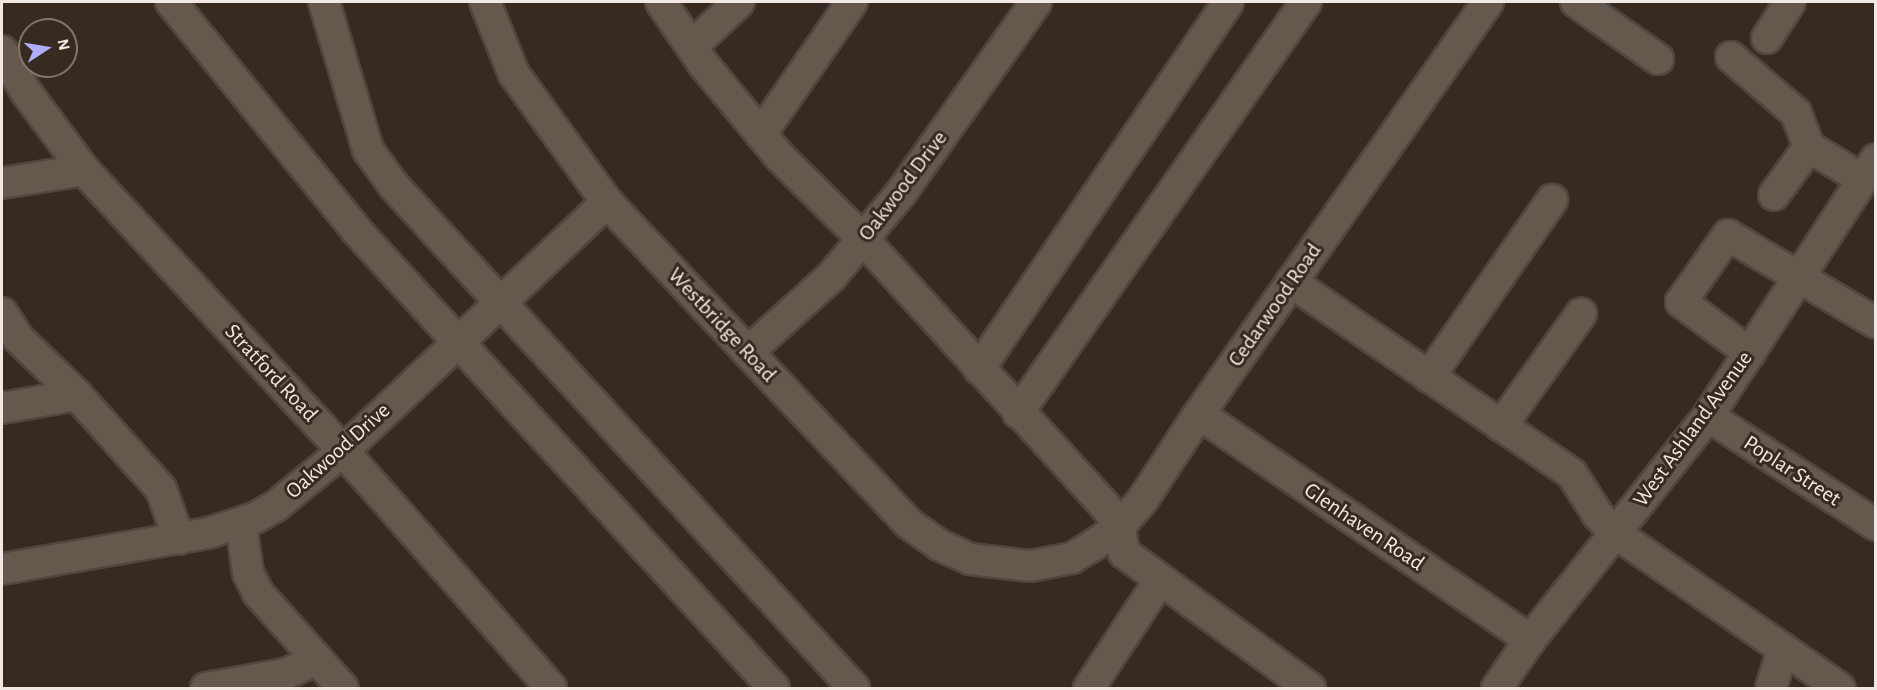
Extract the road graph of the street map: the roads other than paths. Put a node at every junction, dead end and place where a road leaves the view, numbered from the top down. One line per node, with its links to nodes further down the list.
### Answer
1 (171, 2): 34 (street)
2 (324, 2): 29 (street)
3 (485, 2): 25 (street, Westbridge Road)
4 (661, 2): 14 (street)
5 (739, 2): 14 (street)
6 (852, 2): 18 (street)
7 (1036, 2): 26 (street, Oakwood Drive)
8 (1228, 2): 37 (street)
9 (1306, 2): 41 (street)
10 (1488, 2): 28 (street, Cedarwood Road)
11 (1576, 2): 17 (street)
12 (1790, 2): 13 (street)
13 (1767, 38)
14 (692, 46): 18 (street)
15 (2, 51): 21 (street, Stratford Road)
16 (1731, 57): 19 (street)
17 (1658, 59)
18 (760, 134): 26 (street)
19 (1809, 147): 20 (street); 23 (street)
20 (1869, 169): 27 (street, West Ashland Avenue)
21 (84, 170): 22 (street); 45 (street, Stratford Road)
22 (2, 183)
23 (1774, 195)
24 (1552, 200): 38 (street)
25 (607, 202): 29 (street, Oakwood Drive); 35 (street, Westbridge Road)
26 (863, 239): 35 (street, Oakwood Drive); 37 (street)
27 (1800, 275): 32 (street); 36 (street, West Ashland Avenue); 36 (street)
28 (1291, 282): 38 (street); 42 (street, Cedarwood Road)
29 (501, 302): 34 (street, Oakwood Drive); 61 (street)
30 (2, 313): 33 (street)
31 (1581, 314): 44 (street)
32 (1875, 323)
33 (10, 340): 39 (street)
34 (457, 341): 45 (street, Oakwood Drive); 60 (street)
35 (748, 352): 51 (street, Westbridge Road)
36 (1750, 352): 43 (street, West Ashland Avenue)
37 (979, 369): 41 (street)
38 (1429, 377): 44 (street)
39 (77, 394): 40 (street); 50 (street)
40 (2, 408)
41 (1018, 413): 48 (street)
42 (1198, 414): 48 (street, Cedarwood Road); 54 (street, Glenhaven Road)
43 (1708, 416): 47 (street, Poplar Street); 49 (street, West Ashland Avenue)
44 (1501, 426): 49 (street)
45 (343, 451): 46 (street, Oakwood Drive); 59 (street, Stratford Road)
46 (241, 523): 50 (street, Oakwood Drive); 56 (street)
47 (1875, 525)
48 (1120, 526): 51 (street, Cedarwood Road); 53 (street)
49 (1615, 533): 54 (street, West Ashland Avenue); 55 (street)
50 (179, 539): 52 (street, Oakwood Drive)
51 (1030, 566)
52 (2, 569)
53 (1160, 580): 62 (street); 63 (street)
54 (1530, 640): 64 (street, West Ashland Avenue)
55 (1783, 649): 65 (street); 66 (street)
56 (316, 660): 57 (street); 58 (street)
57 (206, 688)
58 (343, 688)
59 (551, 688)
60 (774, 688)
61 (854, 688)
62 (1089, 688)
63 (1310, 688)
64 (1497, 688)
65 (1771, 688)
66 (1840, 688)

